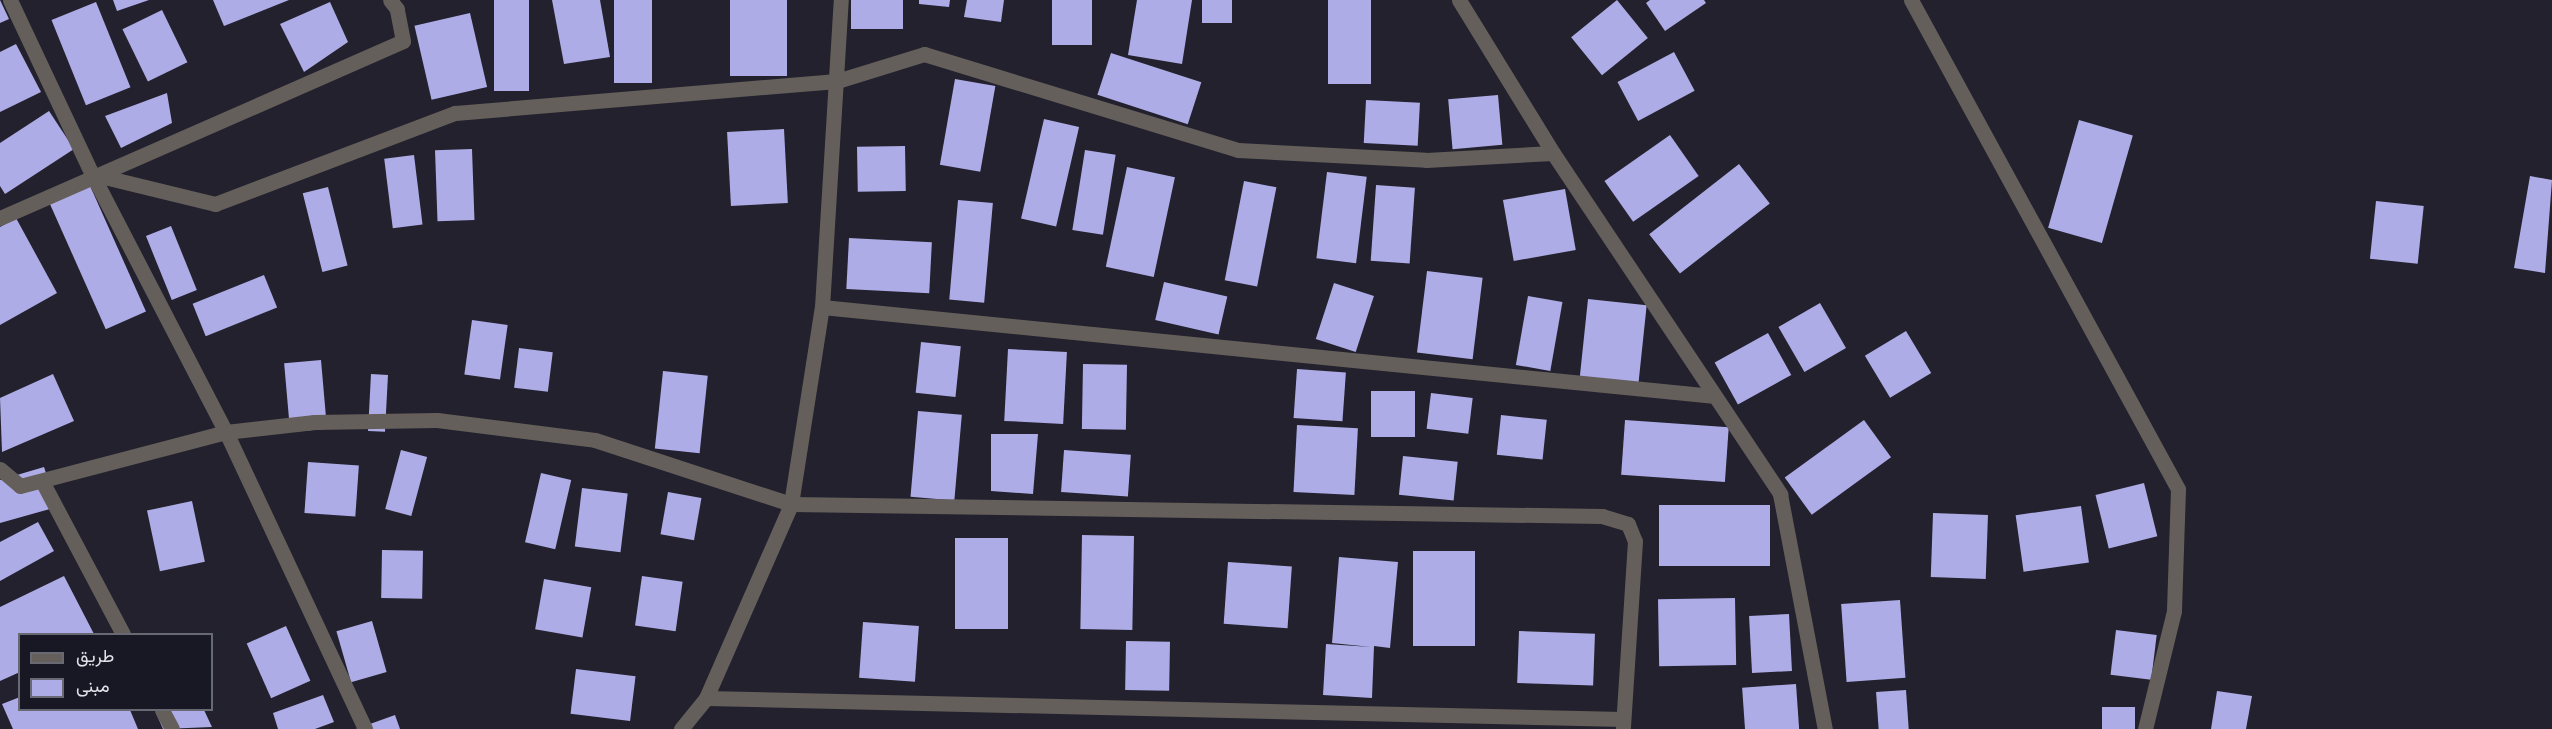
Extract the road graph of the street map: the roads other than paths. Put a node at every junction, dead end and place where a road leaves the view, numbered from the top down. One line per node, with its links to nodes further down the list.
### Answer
1 (10, 0): 8 (street)
2 (390, 0): 8 (street)
3 (841, 0): 6 (street)
4 (1459, 0): 7 (street)
5 (1911, 0): 24 (street)
6 (837, 81): 7 (street); 8 (street); 10 (street)
7 (1553, 153): 11 (street)
8 (92, 174): 9 (street); 12 (street)
9 (0, 218)
10 (822, 307): 11 (street); 15 (street)
11 (1713, 396): 23 (street)
12 (226, 432): 14 (street); 15 (street); 21 (street)
13 (0, 469): 14 (street)
14 (43, 483): 16 (street)
15 (791, 504): 17 (street); 19 (street)
16 (122, 633)
17 (706, 698): 19 (street); 22 (street)
18 (163, 711): 20 (street)
19 (1623, 724)
20 (172, 729)
21 (365, 729)
22 (681, 729)
23 (1825, 729)
24 (2145, 729)

